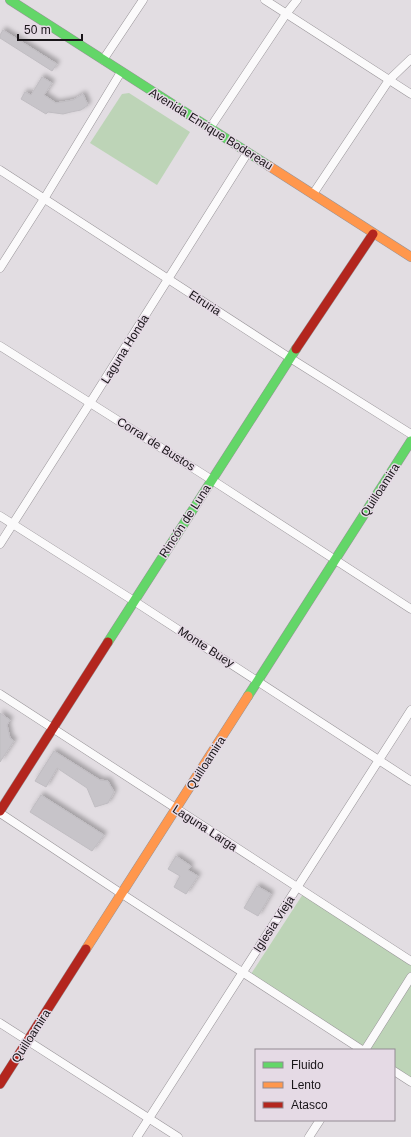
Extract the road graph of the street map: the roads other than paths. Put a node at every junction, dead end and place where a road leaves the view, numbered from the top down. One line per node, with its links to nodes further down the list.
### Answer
1 (10, 0): 7 (street, Avenida Enrique Bodereau)
2 (143, 0): 7 (street)
3 (265, 0): 5 (street)
4 (297, 0): 5 (street)
5 (286, 14): 9 (street); 11 (street)
6 (411, 59): 9 (street)
7 (103, 60): 8 (street, Avenida Enrique Bodereau)
8 (121, 72): 11 (street, Avenida Enrique Bodereau); 15 (street)
9 (389, 80): 10 (street); 14 (street)
10 (411, 94)
11 (210, 128): 12 (street, Avenida Enrique Bodereau)
12 (248, 152): 14 (street, Avenida Enrique Bodereau); 19 (street, Laguna Honda)
13 (0, 170): 15 (street, Etruria)
14 (313, 194): 16 (street, Avenida Enrique Bodereau)
15 (44, 199): 18 (street); 19 (street, Etruria)
16 (373, 234): 17 (street, Avenida Enrique Bodereau); 21 (street, Rincón de Luna)
17 (411, 257)
18 (0, 268)
19 (168, 280): 21 (street, Etruria); 22 (street, Laguna Honda)
20 (0, 346): 22 (street, Corral de Bustos)
21 (290, 358): 23 (street, Etruria); 25 (street, Rincón de Luna)
22 (90, 403): 25 (street, Corral de Bustos); 27 (street, Laguna Honda)
23 (411, 434)
24 (411, 441): 29 (street, Quilloamira)
25 (212, 480): 29 (street, Corral de Bustos); 30 (street, Rincón de Luna)
26 (0, 516): 27 (street, Monte Buey)
27 (13, 524): 28 (street, Laguna Honda); 30 (street, Monte Buey)
28 (0, 544)
29 (335, 560): 31 (street, Corral de Bustos); 32 (street, Quilloamira)
30 (134, 601): 32 (street, Monte Buey); 35 (street, Rincón de Luna)
31 (411, 609)
32 (258, 681): 36 (street, Monte Buey); 38 (street, Quilloamira)
33 (0, 694): 35 (street, Laguna Larga)
34 (411, 710): 36 (street, Iglesia Vieja)
35 (53, 728): 38 (street, Laguna Larga); 39 (street, Rincón de Luna)
36 (379, 760): 37 (street, Monte Buey); 40 (street, Iglesia Vieja)
37 (411, 781)
38 (176, 809): 40 (street, Laguna Larga); 41 (street, Quilloamira)
39 (0, 812): 41 (street)
40 (298, 887): 42 (street, Laguna Larga); 43 (street, Iglesia Vieja)
41 (122, 894): 43 (street); 46 (street, Quilloamira)
42 (411, 961)
43 (243, 972): 47 (street); 52 (street, Iglesia Vieja)
44 (411, 977): 48 (street)
45 (0, 1023): 46 (street)
46 (28, 1041): 51 (street, Quilloamira); 52 (street)
47 (362, 1049)
48 (365, 1049)
49 (395, 1072): 50 (street)
50 (411, 1082)
51 (0, 1084)
52 (149, 1118): 54 (street, Iglesia Vieja); 55 (street)
53 (319, 1121): 56 (street)
54 (137, 1137)
55 (178, 1137)
56 (309, 1137)

